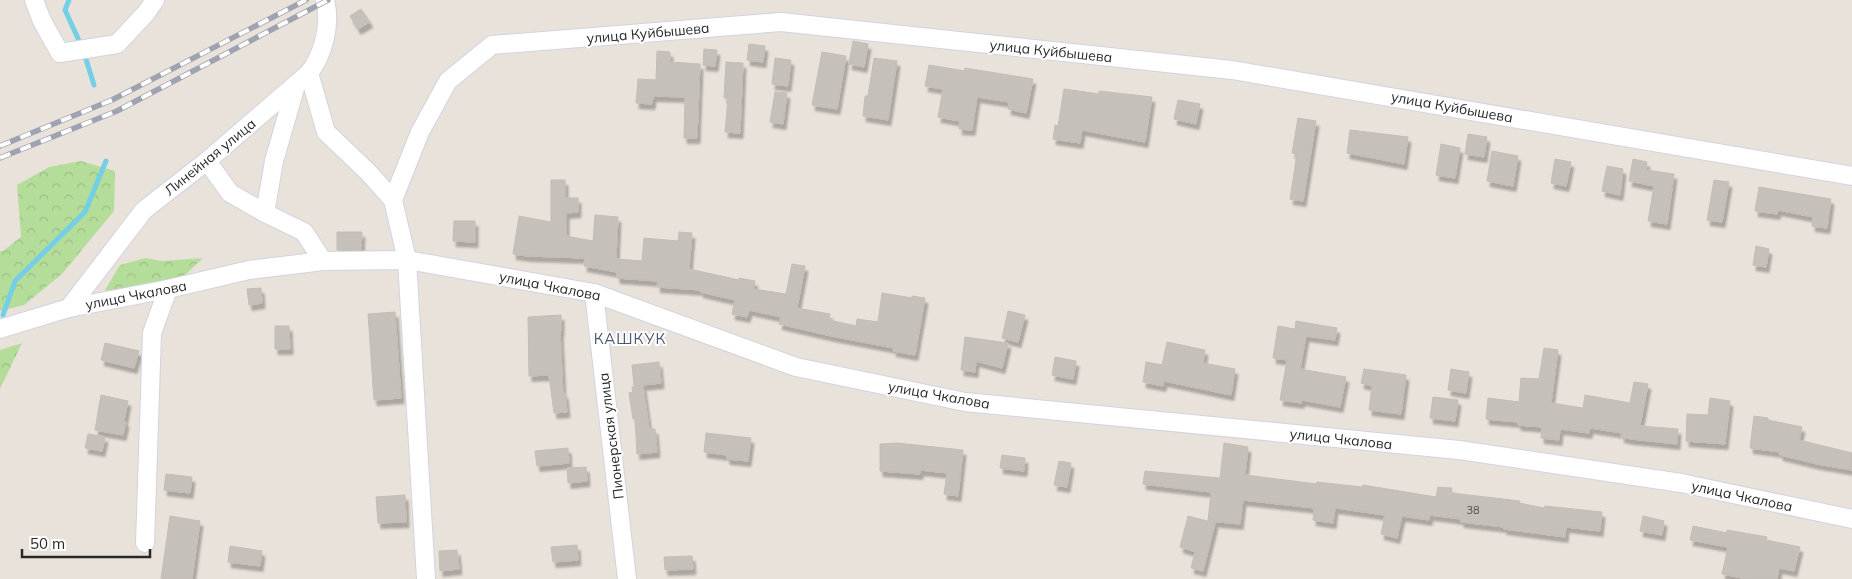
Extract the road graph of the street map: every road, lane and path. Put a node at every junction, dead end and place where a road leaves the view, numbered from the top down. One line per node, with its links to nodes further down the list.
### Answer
1 (34, 0): 2 (street)
2 (154, 0)
3 (325, 0): 4 (street, Линейная улица)
4 (309, 73): 5 (street, Линейная улица); 8 (street)
5 (296, 85): 6 (street, Линейная улица); 9 (street)
6 (208, 161): 9 (street); 14 (street, Линейная улица)
7 (1852, 176): 8 (street, улица Куйбышева)
8 (393, 200): 10 (street)
9 (265, 213): 11 (street)
10 (406, 260): 11 (street, улица Чкалова); 13 (street, улица Чкалова); 18 (street)
11 (323, 261): 12 (street, улица Чкалова)
12 (168, 289): 14 (street, улица Чкалова); 17 (street)
13 (594, 293): 16 (street, улица Чкалова); 19 (street, Пионерская улица)
14 (70, 308): 15 (street, улица Чкалова)
15 (0, 329)
16 (1852, 519)
17 (145, 543)
18 (426, 579)
19 (627, 579)

